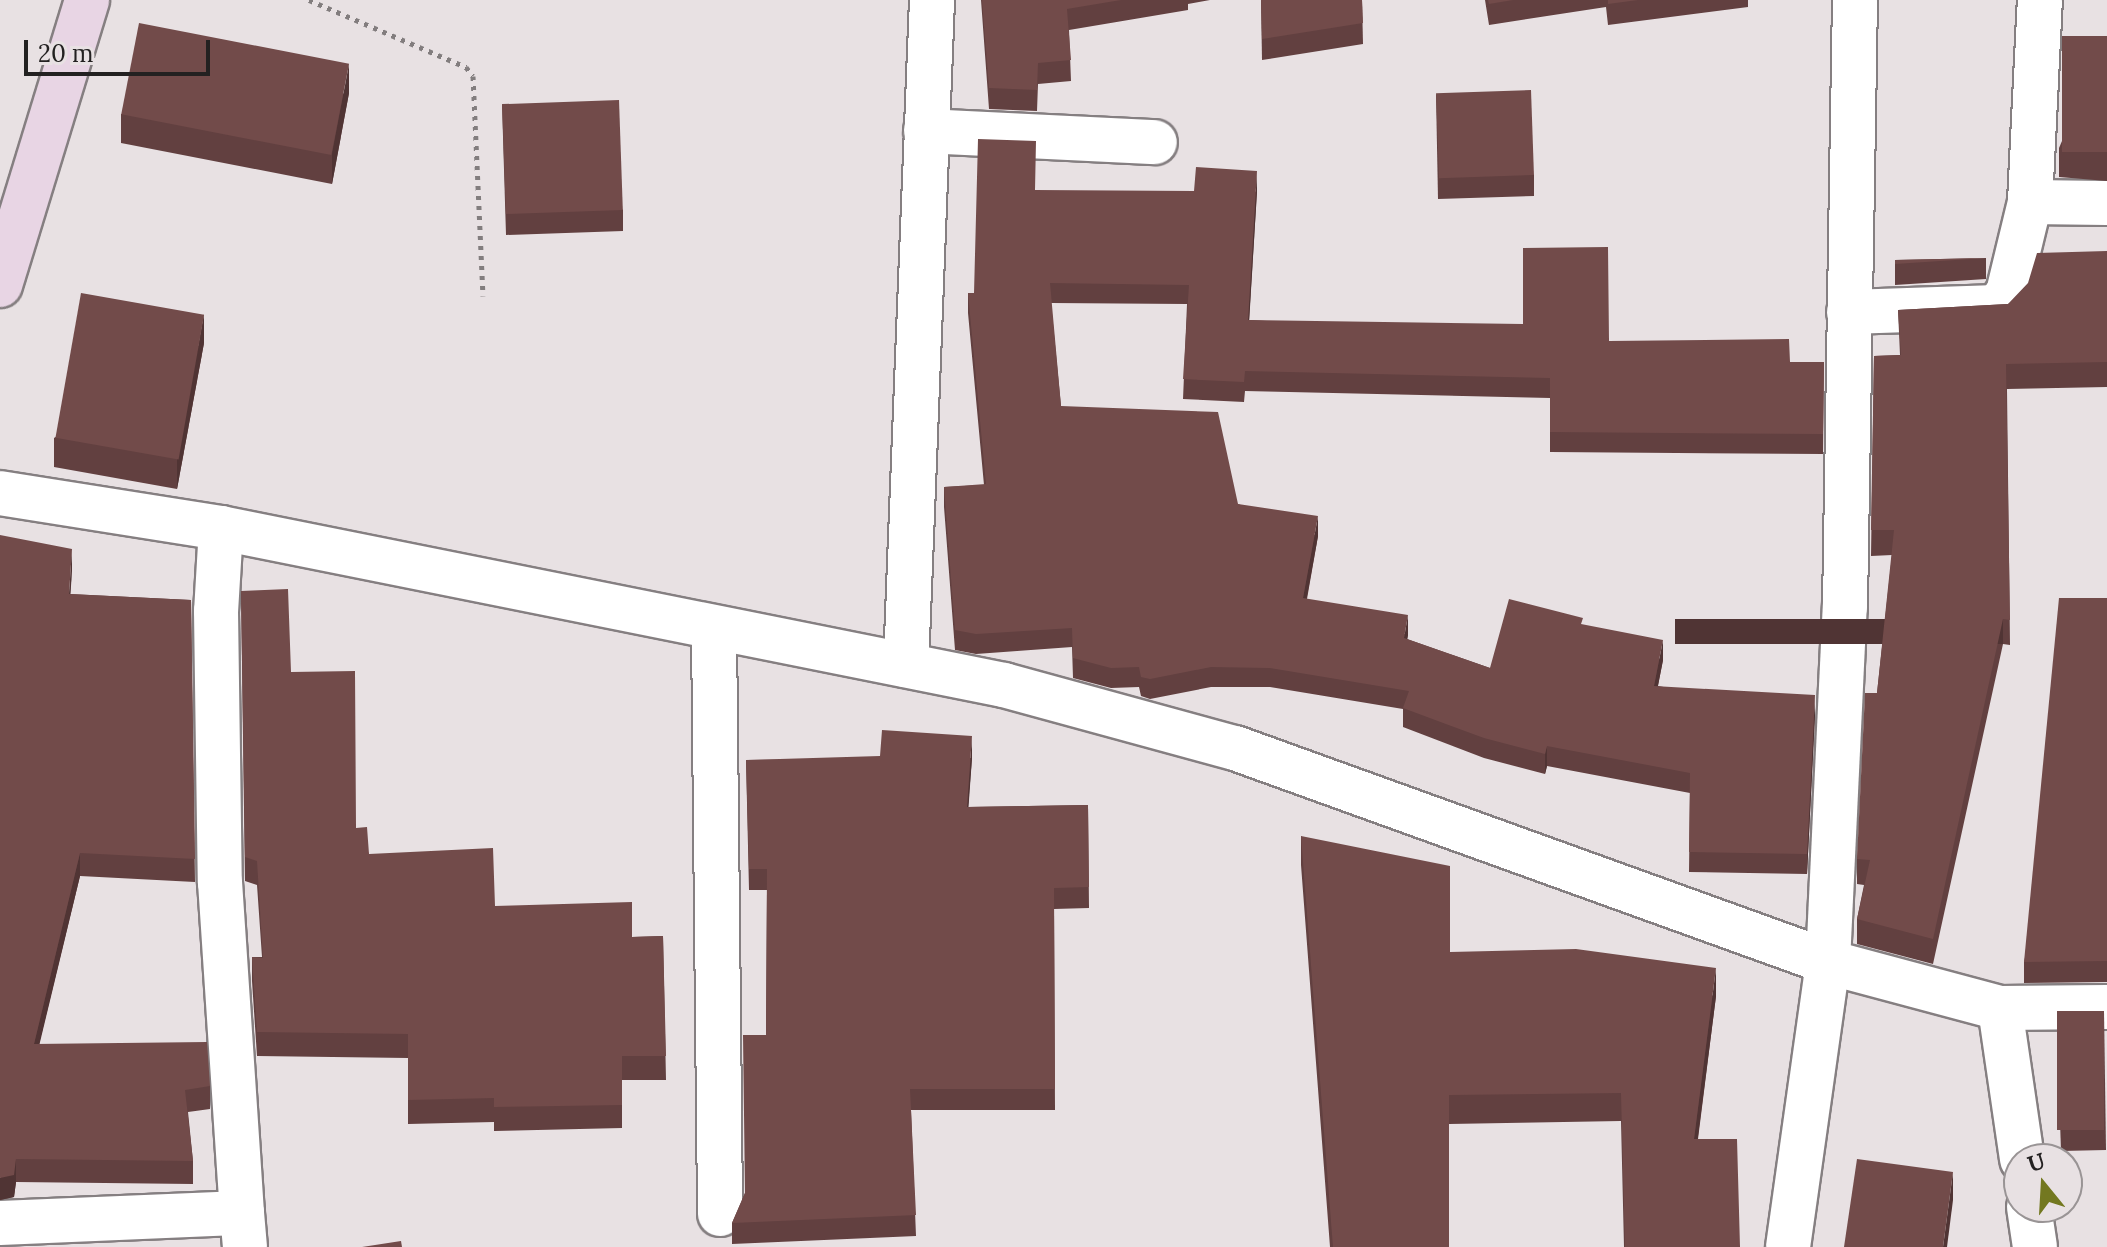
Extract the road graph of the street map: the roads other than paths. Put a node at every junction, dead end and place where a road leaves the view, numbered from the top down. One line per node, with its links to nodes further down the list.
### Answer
1 (87, 0): 9 (main road)
2 (932, 0): 5 (street)
3 (1855, 0): 10 (street)
4 (2040, 0): 7 (street)
5 (926, 131): 6 (street); 14 (street)
6 (1155, 142)
7 (2030, 202): 8 (street); 10 (street)
8 (2107, 203)
9 (0, 285)
10 (1849, 312): 15 (street)
11 (0, 493): 12 (street)
12 (221, 528): 13 (street); 22 (street)
13 (714, 628): 14 (street); 19 (street)
14 (906, 665): 15 (street)
15 (1828, 962): 17 (street); 23 (street)
16 (2107, 1007): 17 (street)
17 (2000, 1008): 18 (street)
18 (2020, 1143)
19 (720, 1214)
20 (0, 1223): 22 (street)
21 (2031, 1223): 24 (street)
22 (243, 1230)
23 (1788, 1247)
24 (2035, 1247)

